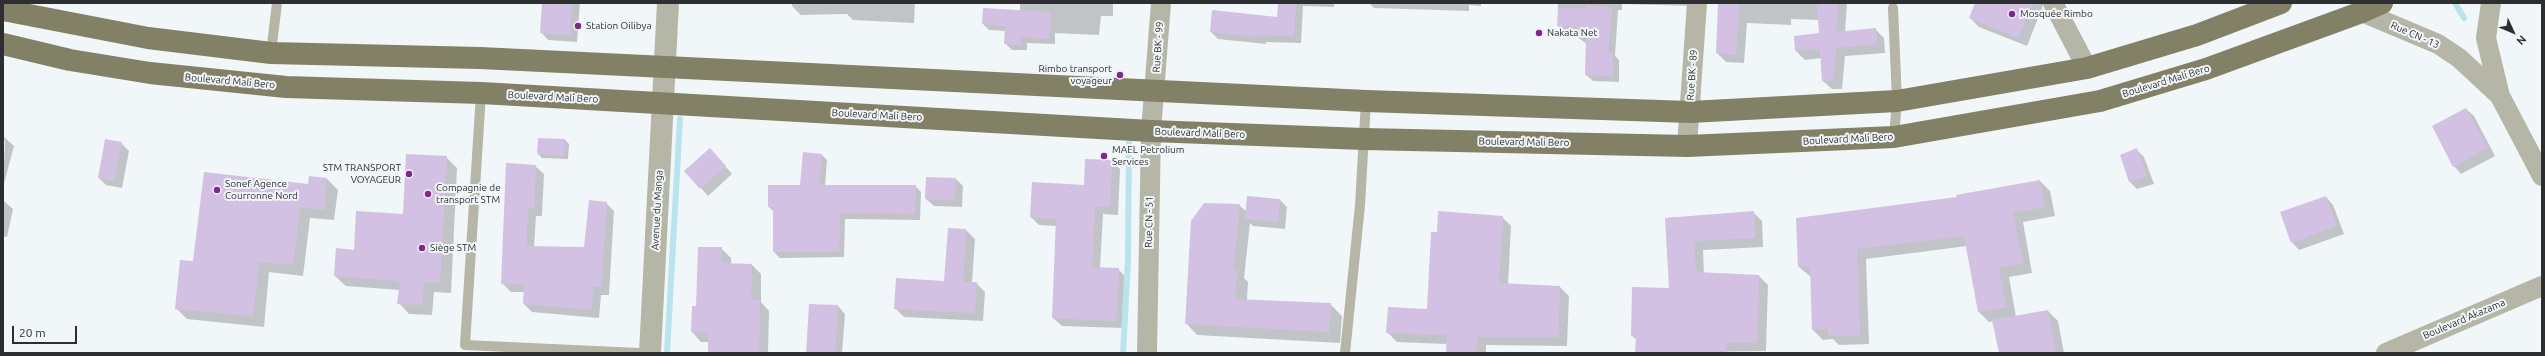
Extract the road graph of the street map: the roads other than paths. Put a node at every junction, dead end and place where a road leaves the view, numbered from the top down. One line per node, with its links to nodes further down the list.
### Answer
1 (277, 3): 13 (lane)
2 (668, 3): 14 (street, Avenue du Manga)
3 (1161, 3): 16 (street, Rue BK - 99)
4 (1697, 3): 22 (street, Rue BK - 89)
5 (2053, 3): 15 (street)
6 (2281, 3): 15 (main road)
7 (2382, 3): 11 (main road, Boulevard Mali Bero)
8 (2491, 3): 18 (street, Rue CN - 13)
9 (1893, 8): 20 (lane)
10 (3, 10): 13 (main road)
11 (2362, 12): 18 (street, Rue CN - 13); 24 (main road, Boulevard Mali Bero)
12 (3, 44): 17 (main road, Boulevard Mali Bero)
13 (271, 53): 14 (main road)
14 (666, 67): 16 (main road); 21 (street, Avenue du Manga)
15 (2086, 68): 20 (main road)
16 (1155, 91): 19 (main road); 23 (street, Rue CN - 51)
17 (481, 93): 21 (main road, Boulevard Mali Bero); 29 (lane)
18 (2500, 96): 27 (street, Rue CN - 13)
19 (1366, 101): 22 (main road); 25 (lane)
20 (1897, 101): 22 (main road); 24 (lane)
21 (663, 103): 23 (main road, Boulevard Mali Bero); 30 (street, Avenue du Manga)
22 (1690, 112): 26 (street, Rue BK - 89)
23 (1151, 131): 25 (main road, Boulevard Mali Bero); 31 (street, Rue CN - 51)
24 (1894, 137): 26 (main road, Boulevard Mali Bero)
25 (1364, 139): 26 (main road, Boulevard Mali Bero); 32 (lane)
26 (1687, 146)
27 (2542, 176)
28 (2542, 286): 33 (street, Boulevard Akazama)
29 (639, 353)
30 (650, 353)
31 (1147, 353)
32 (1345, 353)
33 (2386, 353)

